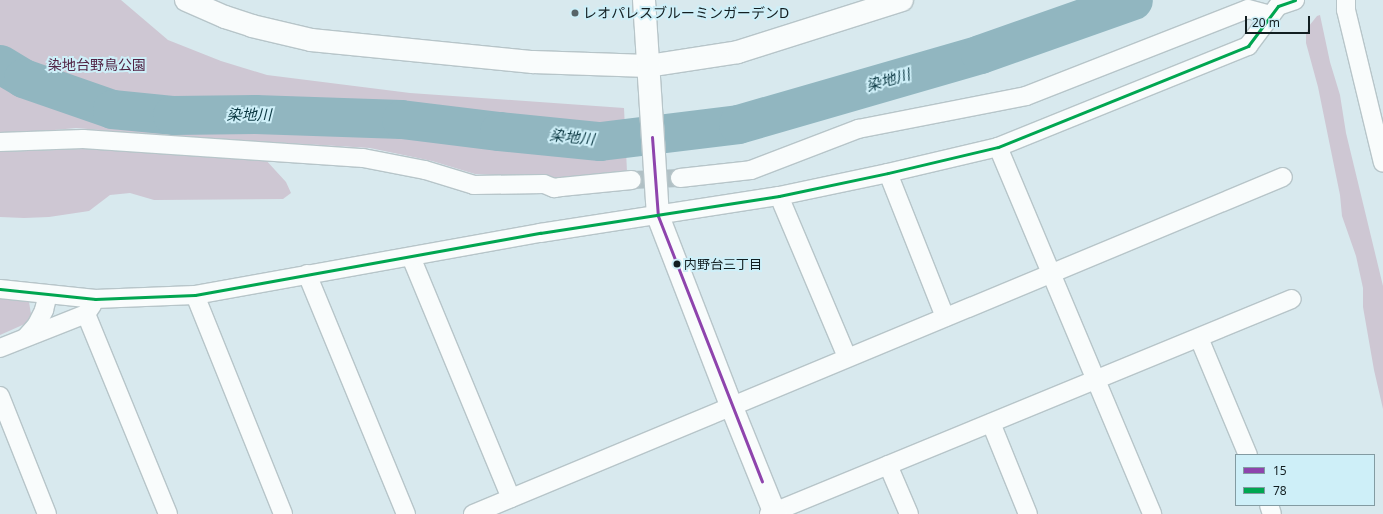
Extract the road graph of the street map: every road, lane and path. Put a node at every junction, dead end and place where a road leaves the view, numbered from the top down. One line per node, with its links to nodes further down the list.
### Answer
1 (186, 0): 7 (street)
2 (644, 0): 7 (street)
3 (902, 0): 7 (street)
4 (1295, 0): 6 (street)
5 (1346, 0): 10 (street)
6 (1271, 15): 9 (street); 13 (street)
7 (648, 66): 16 (street)
8 (0, 142): 14 (street)
9 (998, 148): 11 (street); 19 (street)
10 (1383, 163)
11 (888, 173): 15 (street); 25 (street)
12 (1283, 177): 19 (street)
13 (680, 178)
14 (632, 180)
15 (779, 196): 16 (street); 29 (street)
16 (658, 216): 17 (street); 32 (street)
17 (411, 257): 18 (street); 36 (street)
18 (307, 274): 22 (street); 41 (street)
19 (1051, 274): 25 (street); 30 (street)
20 (0, 289): 21 (street)
21 (48, 294): 24 (street); 26 (street)
22 (195, 295): 24 (street); 40 (street)
23 (1292, 299): 27 (street)
24 (91, 307): 26 (street); 39 (street)
25 (945, 317): 29 (street)
26 (26, 338): 28 (street)
27 (1199, 338): 30 (street); 34 (street)
28 (0, 348)
29 (847, 357): 32 (street)
30 (1096, 380): 33 (street); 45 (street)
31 (0, 396): 38 (street)
32 (731, 405): 36 (street); 37 (street)
33 (991, 423): 35 (street); 44 (street)
34 (1248, 454)
35 (888, 465): 37 (street); 43 (street)
36 (511, 498): 42 (street)
37 (773, 513)
38 (48, 514)
39 (168, 514)
40 (283, 514)
41 (406, 514)
42 (473, 514)
43 (909, 514)
44 (1028, 514)
45 (1152, 514)

